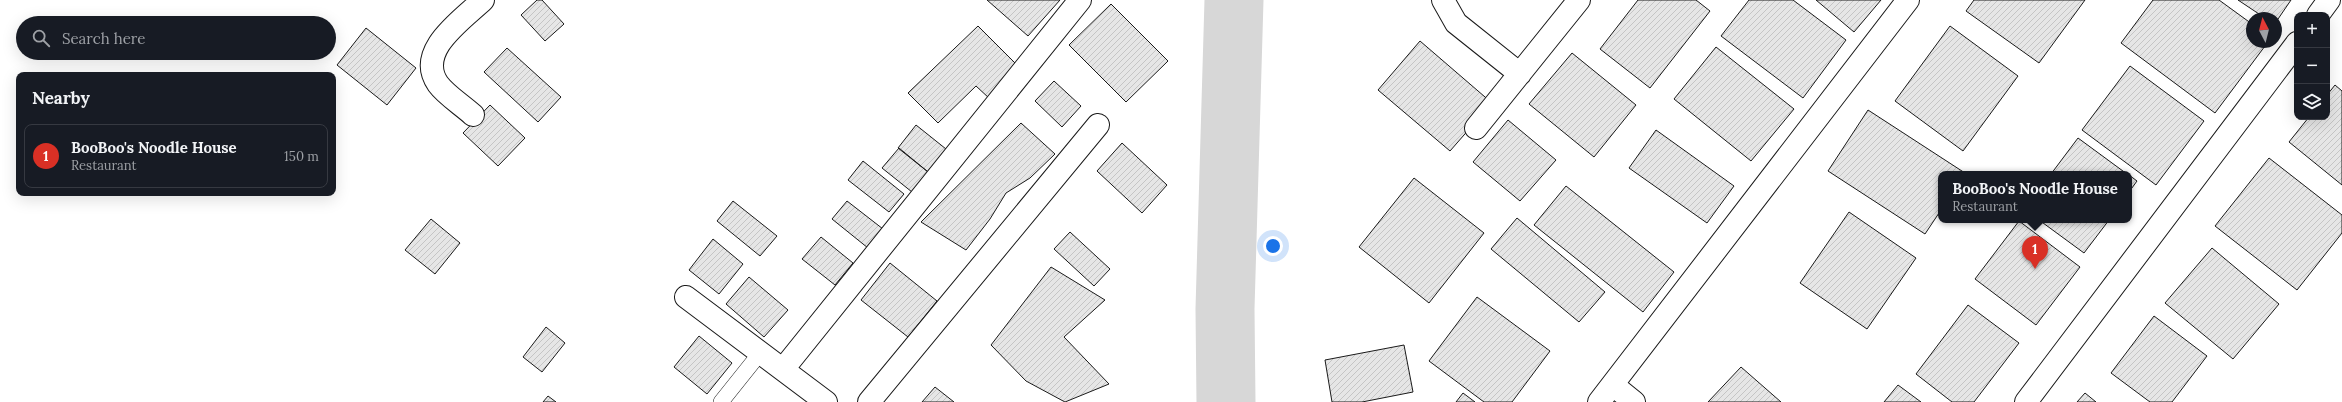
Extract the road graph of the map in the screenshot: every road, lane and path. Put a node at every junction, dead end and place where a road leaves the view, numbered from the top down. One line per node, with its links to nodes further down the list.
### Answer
1 (483, 0): 10 (street)
2 (1080, 0): 15 (street)
3 (1443, 0): 9 (street)
4 (1578, 0): 9 (street)
5 (1908, 0): 16 (street)
6 (2329, 0): 7 (street)
7 (2320, 12)
8 (2294, 47): 22 (street)
9 (1520, 74): 12 (street)
10 (473, 115)
11 (1098, 125): 19 (street)
12 (1476, 128)
13 (686, 297): 14 (street)
14 (761, 352): 15 (street); 17 (lane)
15 (784, 368): 18 (street)
16 (1613, 385): 20 (street); 21 (street)
17 (721, 402)
18 (826, 402)
19 (869, 402)
20 (1599, 402)
21 (1634, 402)
22 (2026, 402)

